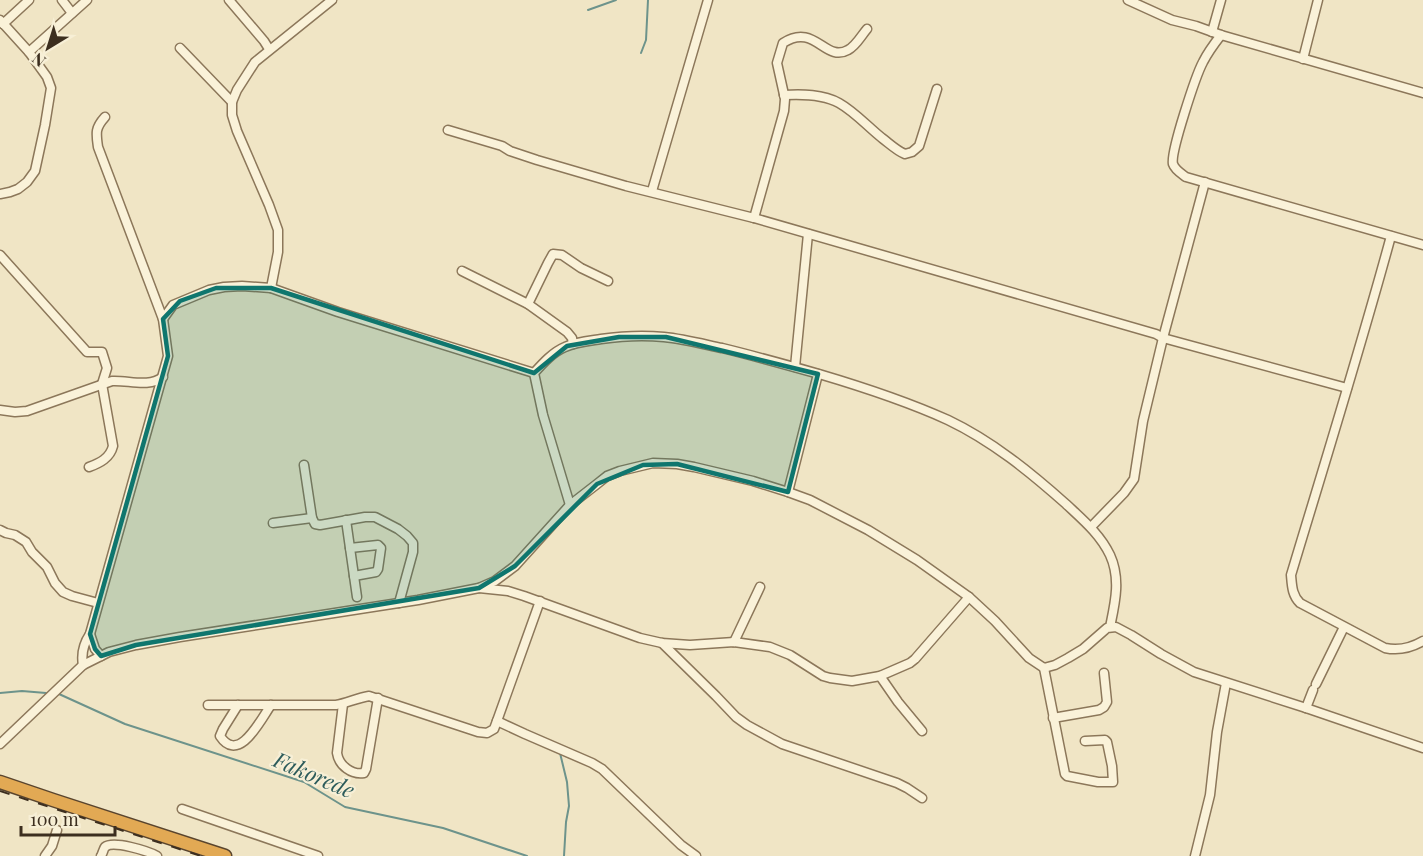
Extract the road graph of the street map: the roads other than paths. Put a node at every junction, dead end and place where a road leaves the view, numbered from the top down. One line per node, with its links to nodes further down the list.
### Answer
1 (29, 0): 12 (street)
2 (62, 0): 11 (street)
3 (87, 0): 11 (street)
4 (229, 0): 16 (street)
5 (332, 0): 16 (street)
6 (708, 0): 26 (street)
7 (1128, 0): 10 (street)
8 (1221, 0): 14 (street)
9 (1318, 0): 18 (street)
10 (1145, 3): 14 (street)
11 (72, 12): 17 (street)
12 (2, 22): 17 (street)
13 (867, 29): 21 (street)
14 (1217, 33): 18 (street); 25 (street)
15 (180, 48): 22 (street)
16 (269, 50): 22 (street)
17 (29, 52): 27 (street)
18 (1303, 59): 20 (street)
19 (937, 89): 21 (street)
20 (1423, 93)
21 (784, 95): 28 (street)
22 (232, 102): 35 (street)
23 (105, 117): 37 (street)
24 (448, 130): 26 (street)
25 (1205, 182): 30 (street); 38 (street)
26 (652, 191): 28 (street)
27 (0, 194)
28 (754, 218): 29 (street)
29 (808, 234): 38 (street); 40 (street)
30 (1391, 236): 31 (street); 46 (street)
31 (1423, 245)
32 (0, 255): 45 (street)
33 (462, 271): 36 (street)
34 (608, 281): 36 (street)
35 (271, 288): 37 (street); 41 (street)
36 (528, 304): 39 (street)
37 (163, 319): 43 (street)
38 (1163, 338): 46 (street); 56 (street)
39 (573, 344): 40 (street); 41 (street)
40 (795, 367): 42 (street)
41 (534, 373): 52 (street)
42 (818, 374): 51 (street); 56 (street)
43 (163, 377): 44 (street); 47 (street)
44 (144, 383): 45 (street); 47 (street)
45 (102, 384): 48 (street); 50 (street)
46 (1347, 388): 68 (street)
47 (157, 398): 65 (street)
48 (0, 410)
49 (304, 465): 53 (street)
50 (89, 467)
51 (788, 492): 52 (street); 63 (street)
52 (570, 505): 61 (street)
53 (312, 518): 54 (street); 55 (street)
54 (346, 520): 58 (street); 66 (street)
55 (273, 523)
56 (1091, 527): 67 (street)
57 (0, 530): 65 (street)
58 (350, 548): 59 (street); 59 (street)
59 (354, 576): 62 (street)
60 (760, 587): 71 (street)
61 (479, 588): 64 (street); 66 (street)
62 (357, 597)
63 (969, 597): 75 (street); 77 (street)
64 (540, 601): 72 (street); 86 (street)
65 (98, 603): 69 (street)
66 (399, 603): 73 (street)
67 (1110, 627): 75 (street); 78 (street)
68 (1344, 627): 70 (street); 84 (street)
69 (90, 634): 73 (street); 74 (street)
70 (1423, 641)
71 (734, 642): 72 (street); 77 (street)
72 (662, 643): 92 (street)
73 (101, 656): 74 (street)
74 (84, 665): 89 (street)
75 (1044, 668): 85 (street)
76 (1104, 673): 85 (street)
77 (880, 676): 87 (street)
78 (1226, 683): 84 (street); 101 (street)
79 (378, 698): 80 (street); 80 (street); 86 (street)
80 (343, 704): 83 (street)
81 (208, 705): 82 (street)
82 (237, 705): 83 (street); 83 (street)
83 (271, 705)
84 (1306, 708): 90 (street)
85 (1053, 718): 88 (street)
86 (497, 720): 100 (street)
87 (922, 731)
88 (1085, 741)
89 (0, 744)
90 (1423, 748)
91 (0, 782): 98 (highway)
92 (922, 798)
93 (182, 808): 99 (street)
94 (57, 830): 95 (street)
95 (48, 855)
96 (101, 856): 97 (street)
97 (157, 856)
98 (225, 856)
99 (318, 856)
100 (696, 856)
101 (1195, 856)

